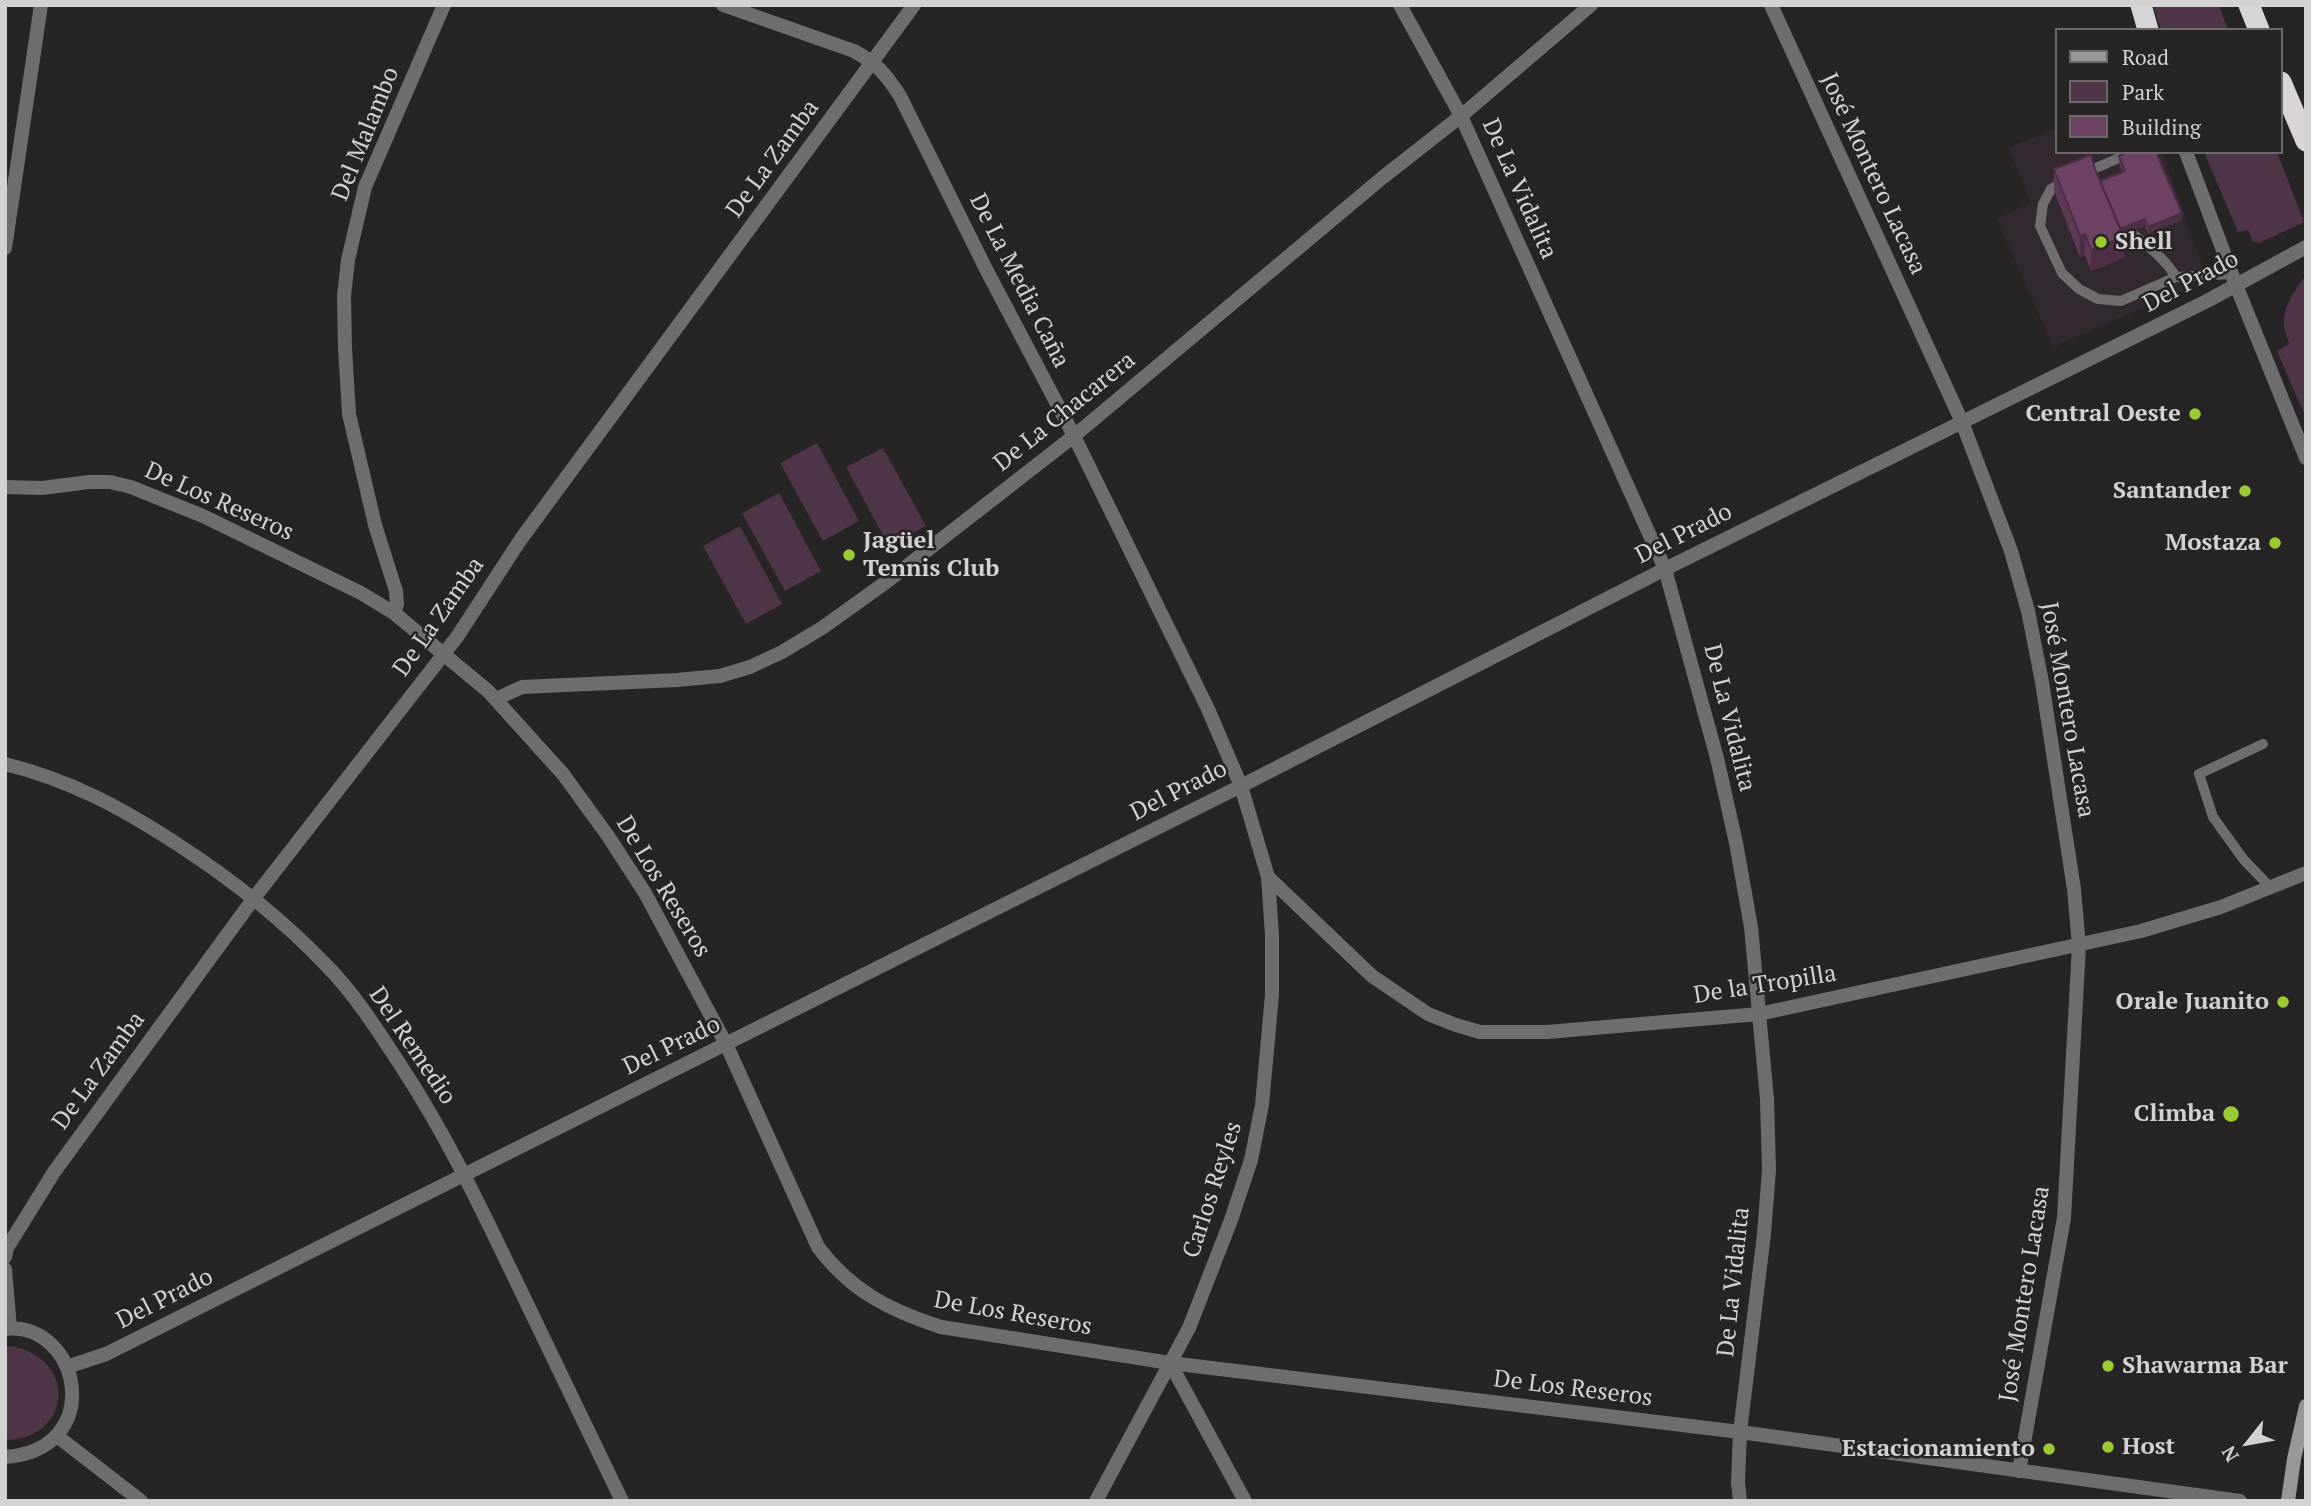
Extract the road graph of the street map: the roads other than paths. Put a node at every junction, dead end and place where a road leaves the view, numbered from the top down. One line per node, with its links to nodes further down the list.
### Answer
1 (41, 5): 24 (street)
2 (444, 5): 32 (street, Del Malambo)
3 (723, 5): 14 (street, De La Media Caña)
4 (914, 5): 14 (street, De La Zamba)
5 (1399, 5): 16 (street, De La Vidalita)
6 (1591, 5): 16 (street, De La Chacarera)
7 (1771, 5): 27 (street, José Montero Lacasa)
8 (2130, 5): 11 (street)
9 (2141, 5): 12 (highway)
10 (2249, 5): 13 (highway)
11 (2138, 28)
12 (2147, 28)
13 (2258, 28)
14 (873, 61): 28 (street, De La Media Caña); 33 (street, De La Zamba)
15 (2283, 87): 17 (highway)
16 (1461, 116): 28 (street, De La Chacarera); 31 (street, De La Vidalita)
17 (2306, 141)
18 (2128, 154): 20 (lane)
19 (2187, 154): 26 (street)
20 (2102, 165): 21 (lane); 25 (lane)
21 (2108, 178)
22 (2131, 232): 25 (lane)
23 (2306, 247): 26 (street, Del Prado)
24 (5, 248)
25 (2176, 277): 26 (lane)
26 (2234, 279): 27 (street, Del Prado); 29 (street)
27 (1962, 422): 31 (street, Del Prado); 42 (street, José Montero Lacasa)
28 (1074, 436): 34 (street, De La Chacarera); 37 (street, De La Media Caña)
29 (2306, 458)
30 (5, 487): 32 (street, De Los Reseros)
31 (1665, 569): 37 (street, Del Prado); 43 (street, De La Vidalita)
32 (394, 613): 33 (street, De Los Reseros)
33 (443, 654): 34 (street, De Los Reseros); 41 (street, De La Zamba)
34 (496, 699): 44 (street, De Los Reseros)
35 (2263, 744): 40 (lane)
36 (5, 764): 41 (street, Del Remedio)
37 (1241, 786): 39 (street, Carlos Reyles); 44 (street, Del Prado)
38 (2306, 873): 40 (street, De la Tropilla)
39 (1268, 877): 43 (street, De la Tropilla); 49 (street, Carlos Reyles)
40 (2271, 888): 42 (street, De la Tropilla)
41 (254, 898): 45 (street, Del Remedio); 46 (street, De La Zamba)
42 (2079, 946): 43 (street, De la Tropilla); 55 (street, José Montero Lacasa)
43 (1759, 1014): 52 (street, De La Vidalita)
44 (726, 1044): 45 (street, Del Prado); 49 (street, De Los Reseros)
45 (465, 1174): 50 (street, Del Prado); 57 (street, Del Remedio)
46 (5, 1257)
47 (5, 1269): 48 (street)
48 (8, 1329): 50 (street)
49 (1170, 1363): 52 (street, De Los Reseros); 58 (street, Carlos Reyles); 59 (street)
50 (68, 1367): 53 (street)
51 (2306, 1406): 62 (main road)
52 (1740, 1432): 55 (street, De Los Reseros); 60 (street, De La Vidalita)
53 (57, 1436): 54 (street); 56 (street)
54 (5, 1457)
55 (2020, 1471): 61 (street, De Los Reseros)
56 (141, 1501)
57 (622, 1501)
58 (1096, 1501)
59 (1245, 1501)
60 (1741, 1501)
61 (2240, 1501)
62 (2288, 1501)

